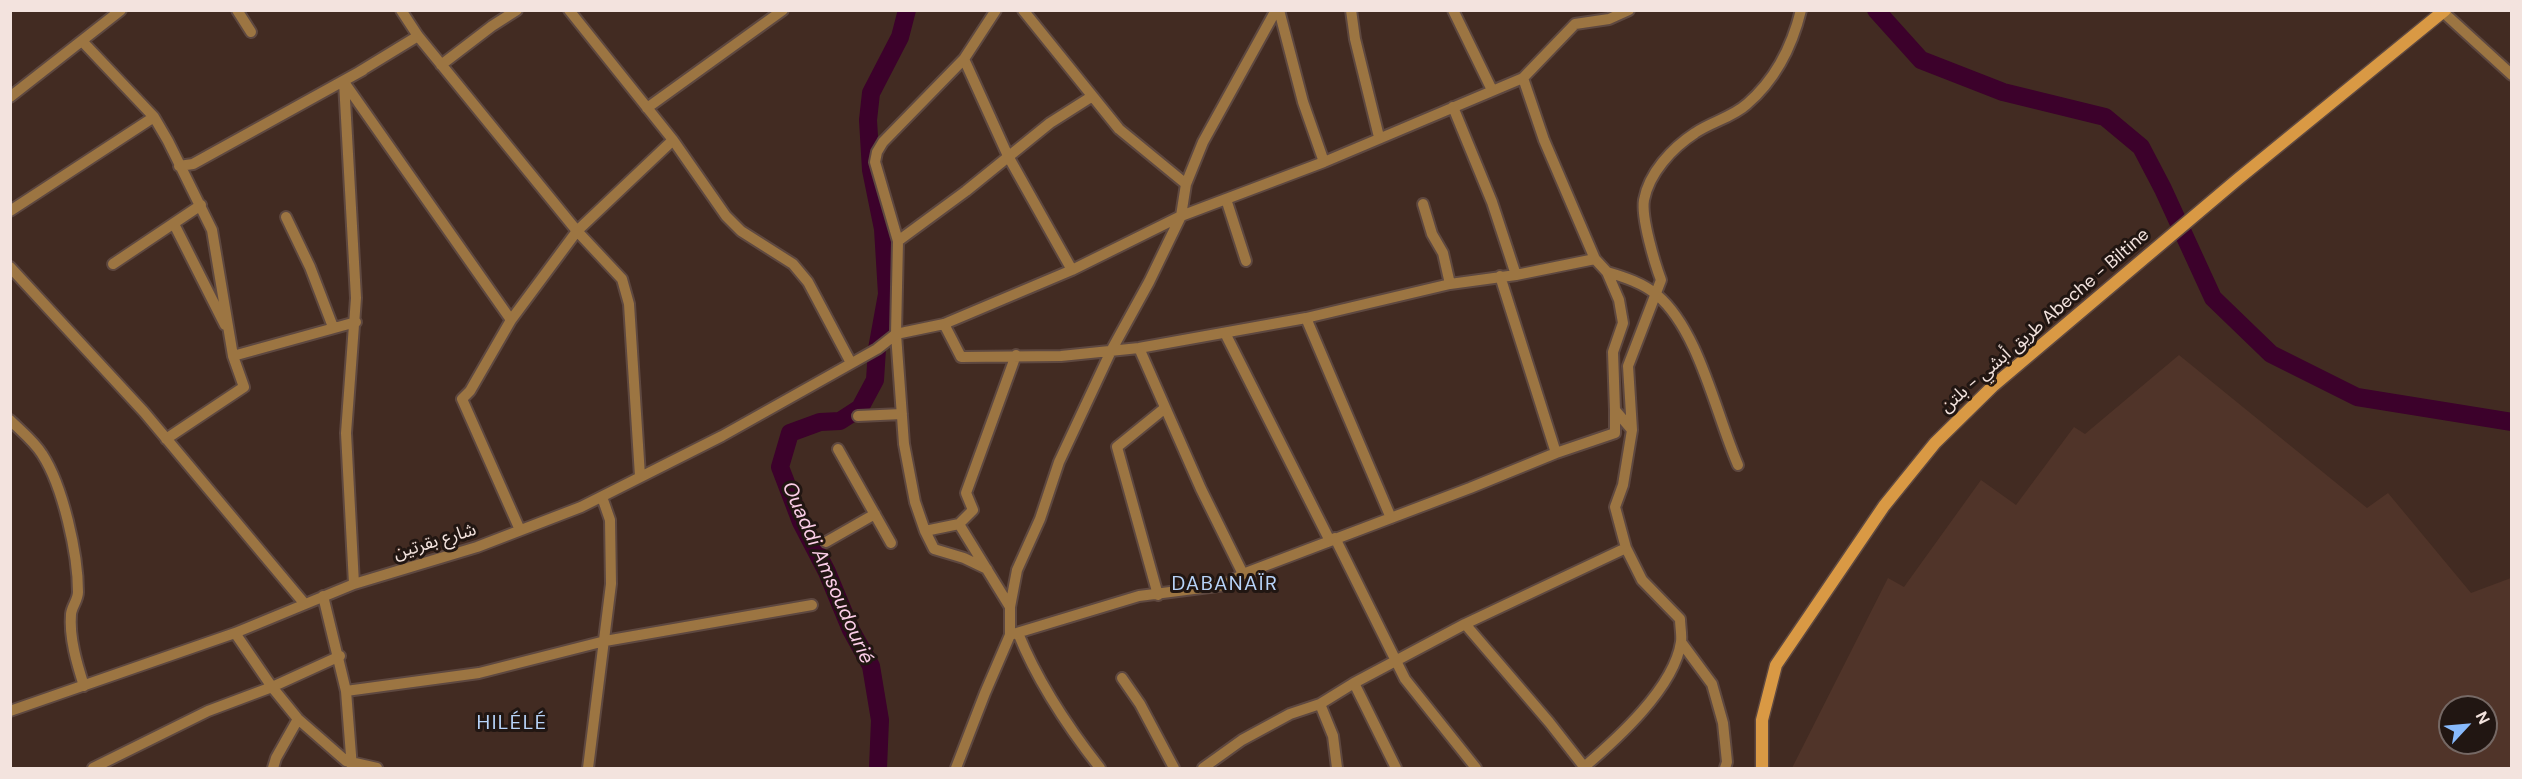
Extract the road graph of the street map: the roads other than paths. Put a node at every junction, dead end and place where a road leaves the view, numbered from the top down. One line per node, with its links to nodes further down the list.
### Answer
1 (121, 10): 18 (street)
2 (237, 10): 16 (street)
3 (401, 10): 17 (street)
4 (517, 10): 20 (street)
5 (569, 10): 29 (street)
6 (783, 10): 29 (street)
7 (996, 10): 19 (street)
8 (1023, 10): 26 (street)
9 (1277, 10): 34 (street); 36 (street)
10 (1351, 10): 31 (street)
11 (1452, 10): 25 (street)
12 (1629, 10): 15 (street)
13 (1801, 10): 55 (street)
14 (2444, 11): 22 (street); 127 (main road, طريق أبشي - بلتن Abeche - Biltine)
15 (1606, 15): 23 (street)
16 (251, 32)
17 (418, 36): 20 (street); 21 (street)
18 (82, 41): 27 (street); 30 (street)
19 (964, 59): 33 (street); 45 (street)
20 (441, 65): 44 (street)
21 (363, 70): 24 (street); 35 (street)
22 (2511, 75)
23 (1523, 78): 25 (street); 46 (street)
24 (344, 82): 57 (street); 58 (street)
25 (1492, 90): 28 (street)
26 (1091, 96): 33 (street); 36 (street)
27 (10, 97)
28 (1453, 106): 31 (street); 52 (street)
29 (647, 108): 32 (street)
30 (154, 117): 35 (street); 40 (street)
31 (1379, 137): 34 (street)
32 (673, 140): 44 (street); 68 (street)
33 (1008, 156): 45 (street); 50 (street)
34 (1324, 162): 37 (street)
35 (179, 166): 39 (street)
36 (1186, 184): 41 (street)
37 (1226, 199): 41 (street); 47 (street)
38 (1423, 204): 54 (street)
39 (201, 205): 43 (street); 63 (street)
40 (10, 211)
41 (1180, 216): 50 (street); 65 (street)
42 (286, 217): 60 (street)
43 (174, 224): 48 (street); 63 (street)
44 (577, 231): 57 (street); 79 (street)
45 (898, 241): 62 (street)
46 (1595, 259): 51 (street); 52 (street)
47 (1246, 261)
48 (113, 264)
49 (10, 267): 75 (street)
50 (1072, 270): 59 (street)
51 (1607, 272): 55 (street); 70 (street)
52 (1516, 275): 53 (street)
53 (1500, 276): 54 (street); 77 (street)
54 (1450, 284): 56 (street)
55 (1656, 293): 74 (street); 78 (street)
56 (1306, 318): 61 (street); 82 (street)
57 (511, 320): 84 (street)
58 (356, 321): 60 (street); 92 (street)
59 (945, 324): 62 (street); 66 (street)
60 (333, 327): 67 (street)
61 (1225, 333): 64 (street); 86 (street)
62 (897, 334): 68 (street, شارع بقرتين); 71 (street)
63 (230, 336): 67 (street)
64 (1139, 348): 65 (street); 69 (street)
65 (1110, 351): 66 (street); 97 (street)
66 (1016, 355): 83 (street)
67 (233, 356): 75 (street)
68 (851, 363): 79 (street, شارع بقرتين)
69 (1165, 408): 91 (street); 93 (street)
70 (1615, 410): 74 (street); 77 (street)
71 (902, 414): 72 (street); 85 (street)
72 (858, 416)
73 (10, 420): 107 (street)
74 (1632, 430): 89 (street)
75 (166, 439): 95 (street)
76 (838, 449): 81 (street)
77 (1556, 453): 82 (street)
78 (1738, 465)
79 (640, 476): 80 (street, شارع بقرتين)
80 (602, 496): 84 (street, شارع بقرتين); 101 (street)
81 (875, 514): 87 (street); 88 (street)
82 (1391, 518): 86 (street)
83 (959, 524): 85 (street); 90 (street)
84 (520, 530): 92 (street, شارع بقرتين)
85 (925, 531): 90 (street)
86 (1333, 540): 91 (street); 104 (street)
87 (826, 542)
88 (891, 543)
89 (1626, 548): 98 (street); 102 (street)
90 (987, 569): 97 (street)
91 (1243, 574): 93 (street)
92 (354, 584): 94 (street, شارع بقرتين)
93 (1158, 595): 100 (street)
94 (324, 597): 95 (street, شارع بقرتين); 103 (street)
95 (304, 603): 99 (street, شارع بقرتين)
96 (812, 605): 101 (street)
97 (1010, 607): 100 (street)
98 (1465, 624): 104 (street); 125 (street)
99 (235, 633): 107 (street, شارع بقرتين); 108 (street)
100 (1014, 634): 118 (street); 119 (street)
101 (605, 641): 109 (street); 117 (street)
102 (1681, 642): 125 (street); 126 (street)
103 (340, 656): 108 (street); 109 (street)
104 (1395, 660): 106 (street); 124 (street)
105 (1122, 678): 120 (street)
106 (1354, 683): 110 (street); 123 (street)
107 (84, 686): 111 (street, شارع بقرتين)
108 (272, 687): 112 (street); 114 (street)
109 (346, 691): 113 (street)
110 (1320, 704): 121 (street); 122 (street)
111 (10, 711)
112 (298, 719): 113 (street); 115 (street)
113 (352, 765): 116 (street)
114 (93, 768)
115 (273, 768)
116 (377, 768)
117 (588, 768)
118 (956, 768)
119 (1100, 768)
120 (1174, 768)
121 (1203, 768)
122 (1337, 768)
123 (1395, 768)
124 (1476, 768)
125 (1585, 768)
126 (1725, 768)
127 (1762, 768)

